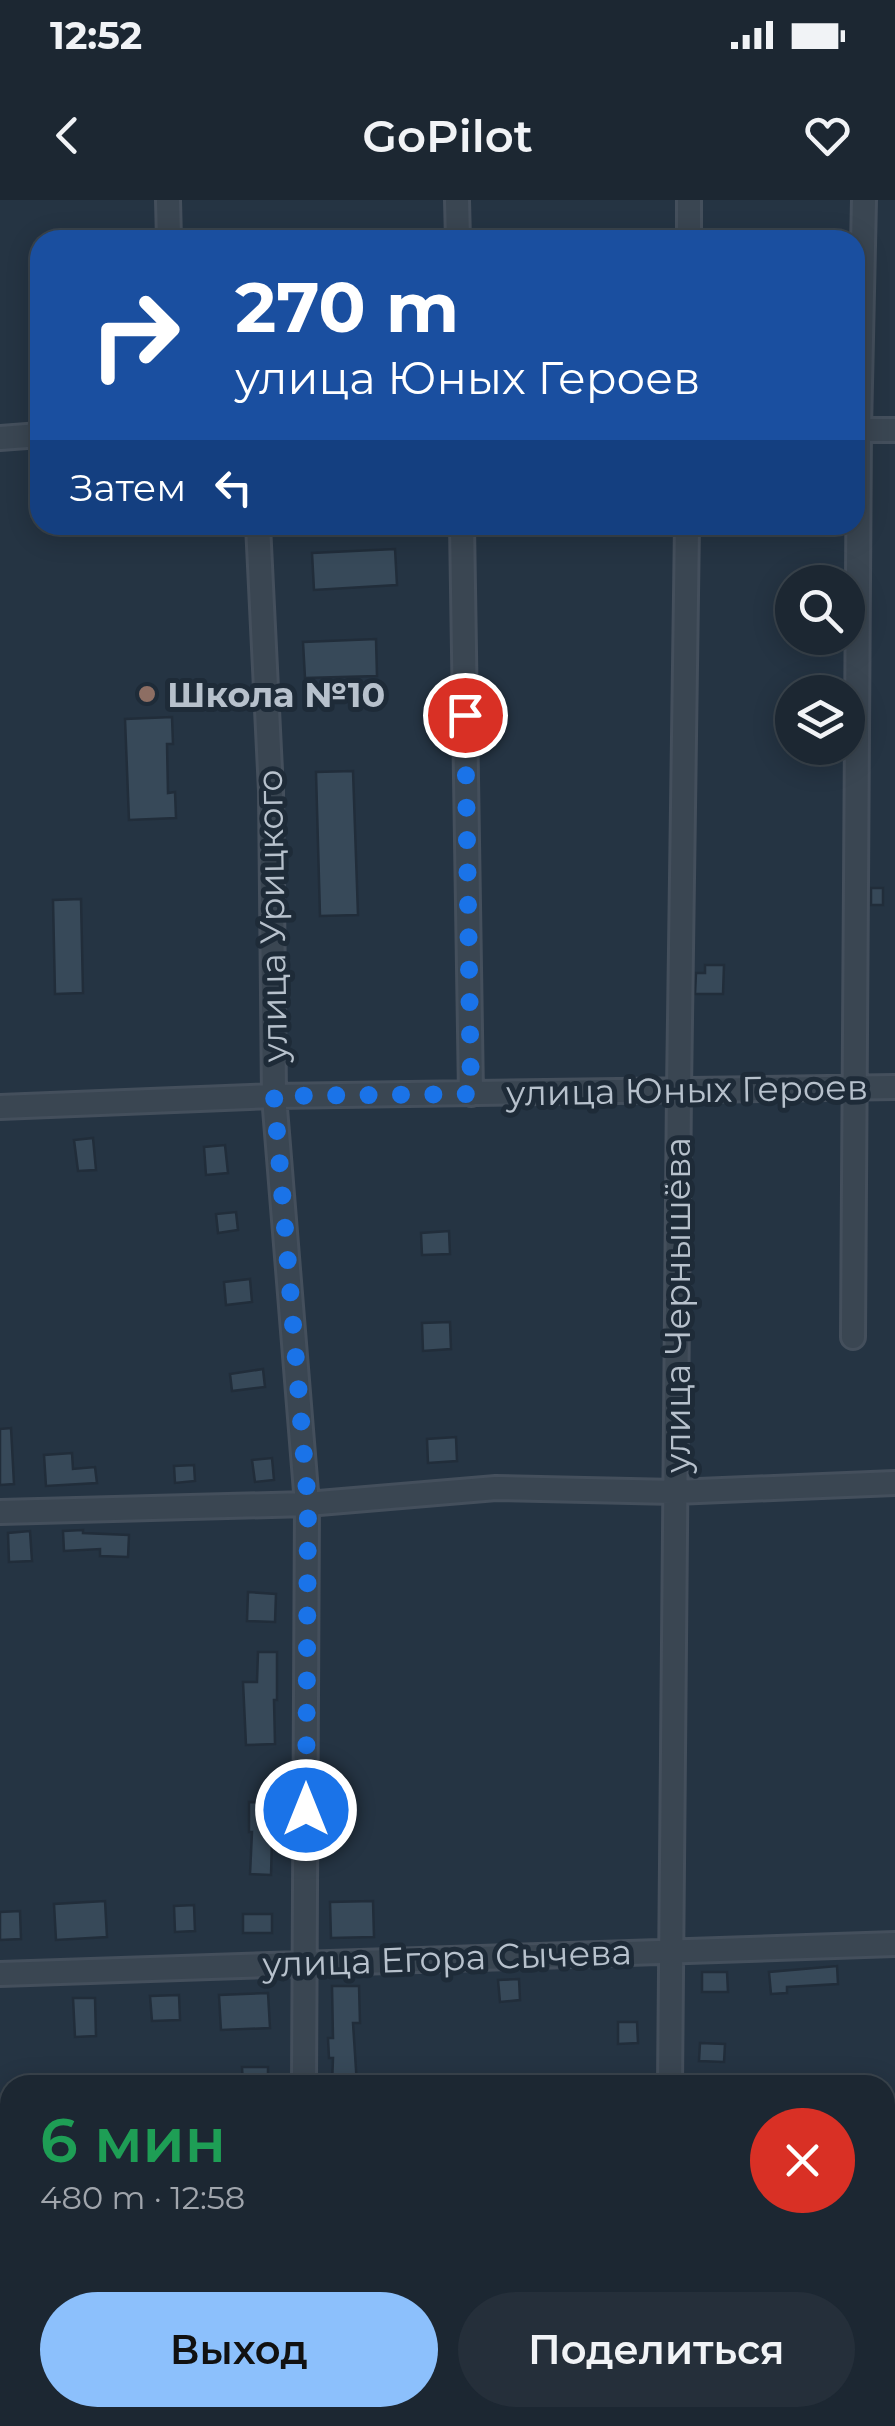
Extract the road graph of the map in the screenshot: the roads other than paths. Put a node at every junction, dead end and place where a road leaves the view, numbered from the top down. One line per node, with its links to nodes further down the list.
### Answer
1 (168, 200): 5 (street)
2 (457, 200): 6 (street)
3 (689, 200): 7 (street)
4 (864, 200): 8 (street)
5 (169, 230)
6 (458, 230)
7 (689, 230)
8 (863, 230)
9 (865, 430): 10 (street)
10 (895, 430)
11 (30, 436): 12 (street)
12 (0, 438)
13 (258, 535): 21 (street, улица Урицкого)
14 (462, 535): 20 (street)
15 (687, 535): 19 (street, улица Чернышёва)
16 (856, 535): 18 (street)
17 (895, 1087): 18 (street, улица Юных Героев)
18 (853, 1088): 19 (street, улица Юных Героев); 23 (street)
19 (679, 1090): 20 (street, улица Юных Героев); 25 (street, улица Чернышёва)
20 (471, 1094): 21 (street, улица Юных Героев)
21 (274, 1096): 22 (street, улица Юных Героев); 26 (street, улица Урицкого)
22 (0, 1108)
23 (852, 1337)
24 (895, 1483): 25 (street)
25 (676, 1492): 26 (street); 29 (street, улица Чернышёва)
26 (308, 1504): 27 (street); 30 (street, улица Урицкого)
27 (0, 1512)
28 (895, 1944): 29 (street, улица Егора Сычева)
29 (670, 1952): 30 (street, улица Егора Сычева); 33 (street, улица Чернышёва)
30 (306, 1962): 31 (street, улица Егора Сычева); 32 (street, улица Урицкого)
31 (0, 1974)
32 (304, 2075)
33 (670, 2075)

